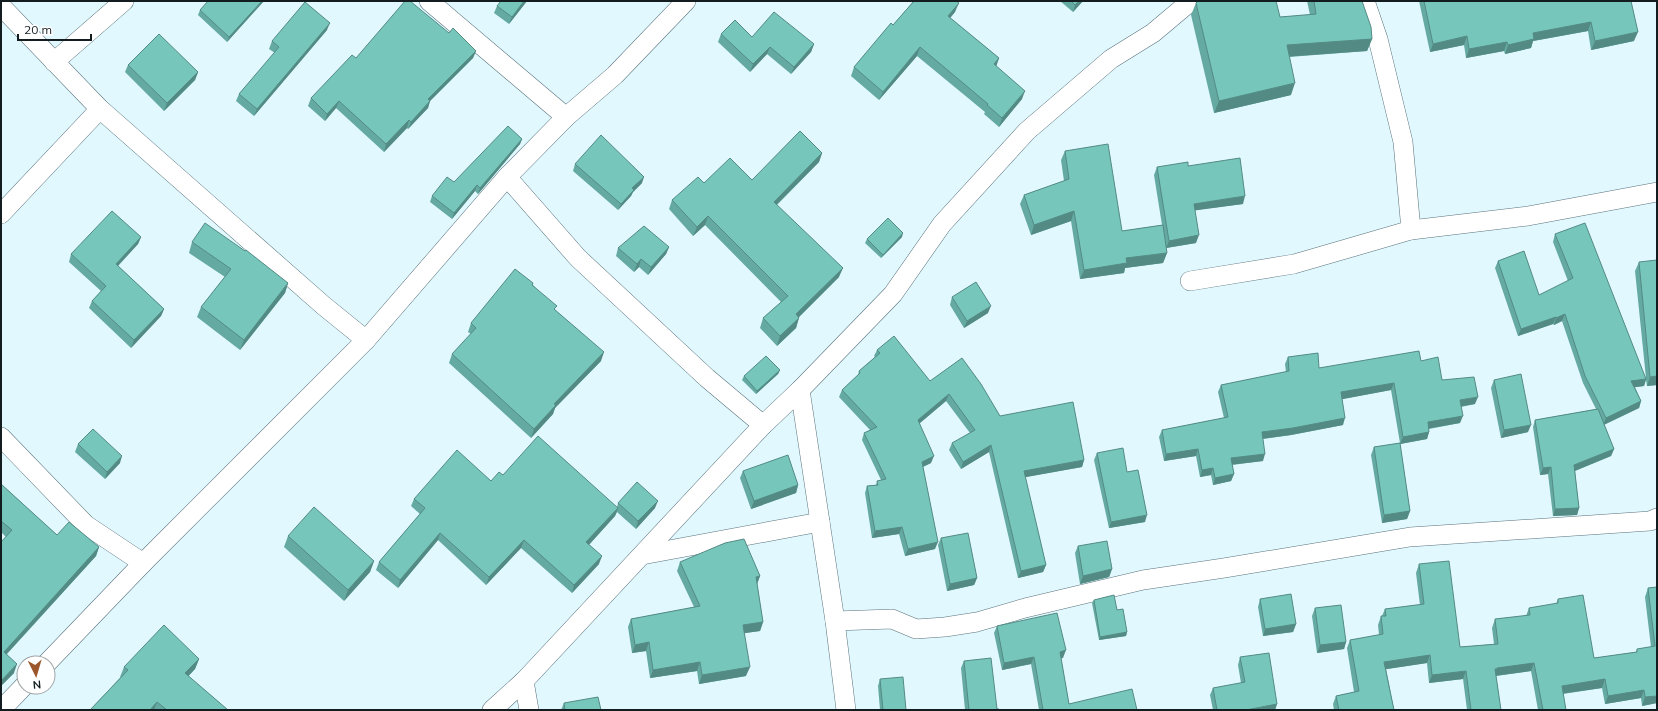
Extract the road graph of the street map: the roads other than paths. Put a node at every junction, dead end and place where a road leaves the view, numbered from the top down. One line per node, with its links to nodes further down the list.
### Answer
1 (124, 1): 7 (street)
2 (429, 1): 9 (street)
3 (686, 1): 9 (street)
4 (1191, 1): 16 (street)
5 (1365, 1): 13 (street)
6 (1, 6): 7 (street)
7 (54, 62): 8 (street)
8 (100, 109): 12 (street); 15 (street)
9 (566, 118): 10 (street)
10 (507, 177): 15 (street); 17 (street)
11 (1657, 192): 13 (street)
12 (1, 214)
13 (1411, 230): 14 (street)
14 (1190, 281)
15 (366, 340): 22 (street)
16 (800, 390): 17 (street); 20 (street)
17 (762, 425): 21 (street)
18 (1, 437): 22 (street)
19 (1657, 518): 23 (street)
20 (820, 522): 21 (street); 23 (street)
21 (642, 554): 25 (street)
22 (143, 563): 24 (street)
23 (835, 621): 30 (street)
24 (54, 655)
25 (524, 682): 28 (street); 29 (street)
26 (16, 694): 27 (street)
27 (1, 710)
28 (492, 710)
29 (529, 710)
30 (846, 710)

